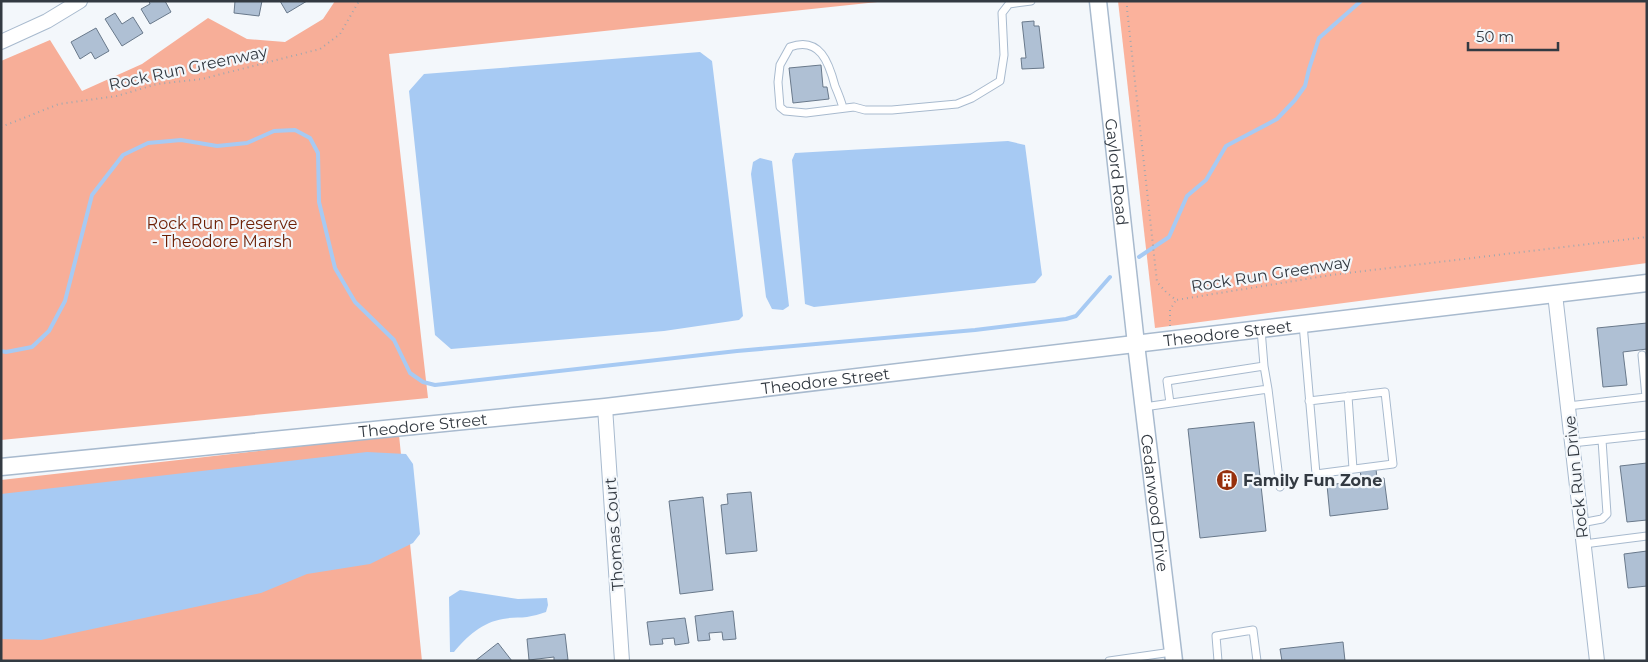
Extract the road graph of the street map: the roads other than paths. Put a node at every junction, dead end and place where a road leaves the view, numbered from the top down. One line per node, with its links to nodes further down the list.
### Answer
1 (80, 1): 4 (street)
2 (1031, 1): 5 (lane)
3 (1098, 1): 10 (street, Gaylord Road)
4 (1, 42)
5 (843, 108): 5 (lane)
6 (1647, 282): 7 (street, Theodore Street)
7 (1555, 294): 8 (street, Theodore Street); 17 (street, Rock Run Drive)
8 (1302, 324): 9 (street, Theodore Street); 15 (lane)
9 (1261, 329): 10 (street, Theodore Street); 12 (lane)
10 (1136, 344): 18 (street, Theodore Street); 19 (street, Cedarwood Drive)
11 (1642, 355): 17 (lane)
12 (1264, 366): 13 (lane); 16 (lane)
13 (1268, 390): 16 (lane); 25 (lane)
14 (1348, 396): 15 (lane); 24 (lane); 24 (lane)
15 (1309, 401): 24 (lane)
16 (1170, 403): 19 (lane)
17 (1568, 406): 22 (street, Rock Run Drive)
18 (605, 407): 23 (street, Theodore Street); 30 (street, Thomas Court)
19 (1143, 407): 29 (street, Cedarwood Drive)
20 (1647, 435): 21 (lane)
21 (1602, 440): 22 (lane); 26 (lane)
22 (1572, 443): 26 (street, Rock Run Drive)
23 (1, 466)
24 (1353, 469)
25 (1280, 487)
26 (1581, 523): 28 (street, Rock Run Drive)
27 (1647, 536): 28 (lane)
28 (1584, 544): 34 (street, Rock Run Drive)
29 (1173, 657): 31 (lane)
30 (622, 661)
31 (1108, 661)
32 (1218, 661): 33 (lane)
33 (1257, 661)
34 (1597, 661)

